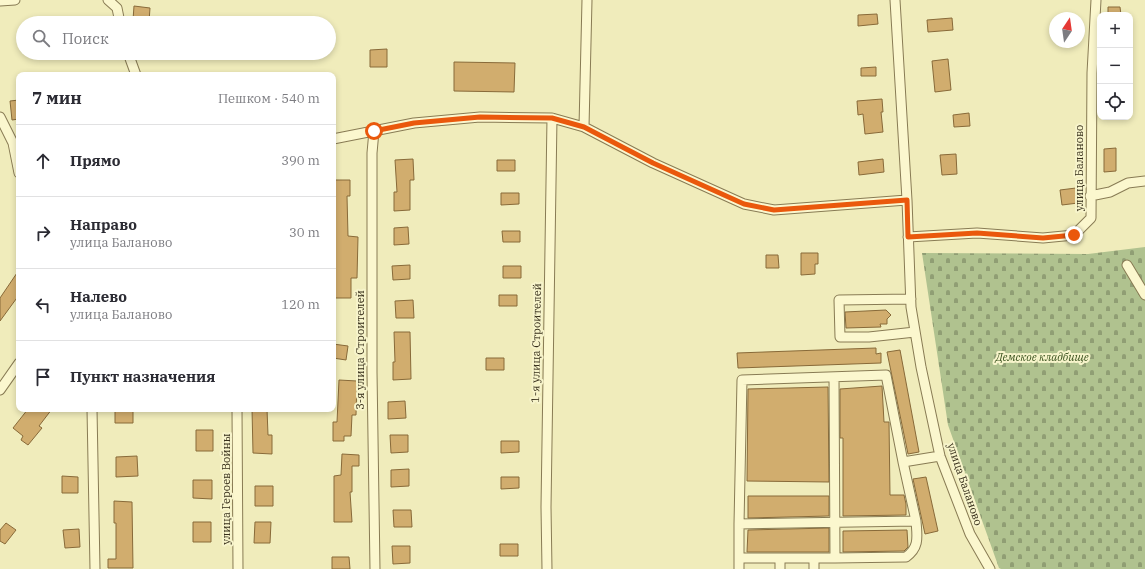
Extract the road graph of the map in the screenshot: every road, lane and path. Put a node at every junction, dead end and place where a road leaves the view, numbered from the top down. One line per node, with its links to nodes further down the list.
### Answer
1 (15, 0): 6 (street)
2 (108, 0): 7 (street)
3 (587, 0): 12 (street)
4 (895, 0): 18 (street, улица Баланово)
5 (1096, 0): 17 (street, улица Баланово)
6 (0, 1)
7 (119, 16)
8 (131, 60): 9 (street)
9 (135, 72)
10 (0, 117): 15 (street)
11 (552, 118): 12 (street); 13 (street); 41 (street, 1-я улица Строителей)
12 (584, 127): 18 (street)
13 (374, 131): 14 (street); 40 (street, 3-я улица Строителей)
14 (336, 137)
15 (16, 158)
16 (1145, 181): 17 (street)
17 (1090, 196): 19 (street, улица Баланово)
18 (907, 200): 19 (street, улица Баланово)
19 (908, 237): 22 (street, улица Баланово)
20 (1126, 265): 21 (street)
21 (1145, 295)
22 (911, 299): 23 (street, улица Баланово); 23 (street)
23 (916, 332): 29 (street, улица Баланово)
24 (16, 366): 26 (street)
25 (834, 377): 30 (street); 32 (street); 33 (street)
26 (0, 390)
27 (92, 412): 38 (street)
28 (237, 412): 39 (street, улица Героев Войны)
29 (940, 456): 30 (street); 45 (street, улица Баланово)
30 (903, 462): 31 (street)
31 (916, 521): 32 (street); 37 (street)
32 (835, 523): 33 (street); 37 (street)
33 (739, 524): 34 (street)
34 (739, 558): 35 (street); 42 (street)
35 (780, 558): 36 (street); 43 (street)
36 (814, 558): 37 (street); 44 (street)
37 (835, 558)
38 (95, 569)
39 (238, 569)
40 (375, 569)
41 (546, 569)
42 (739, 569)
43 (780, 569)
44 (814, 569)
45 (990, 569)

